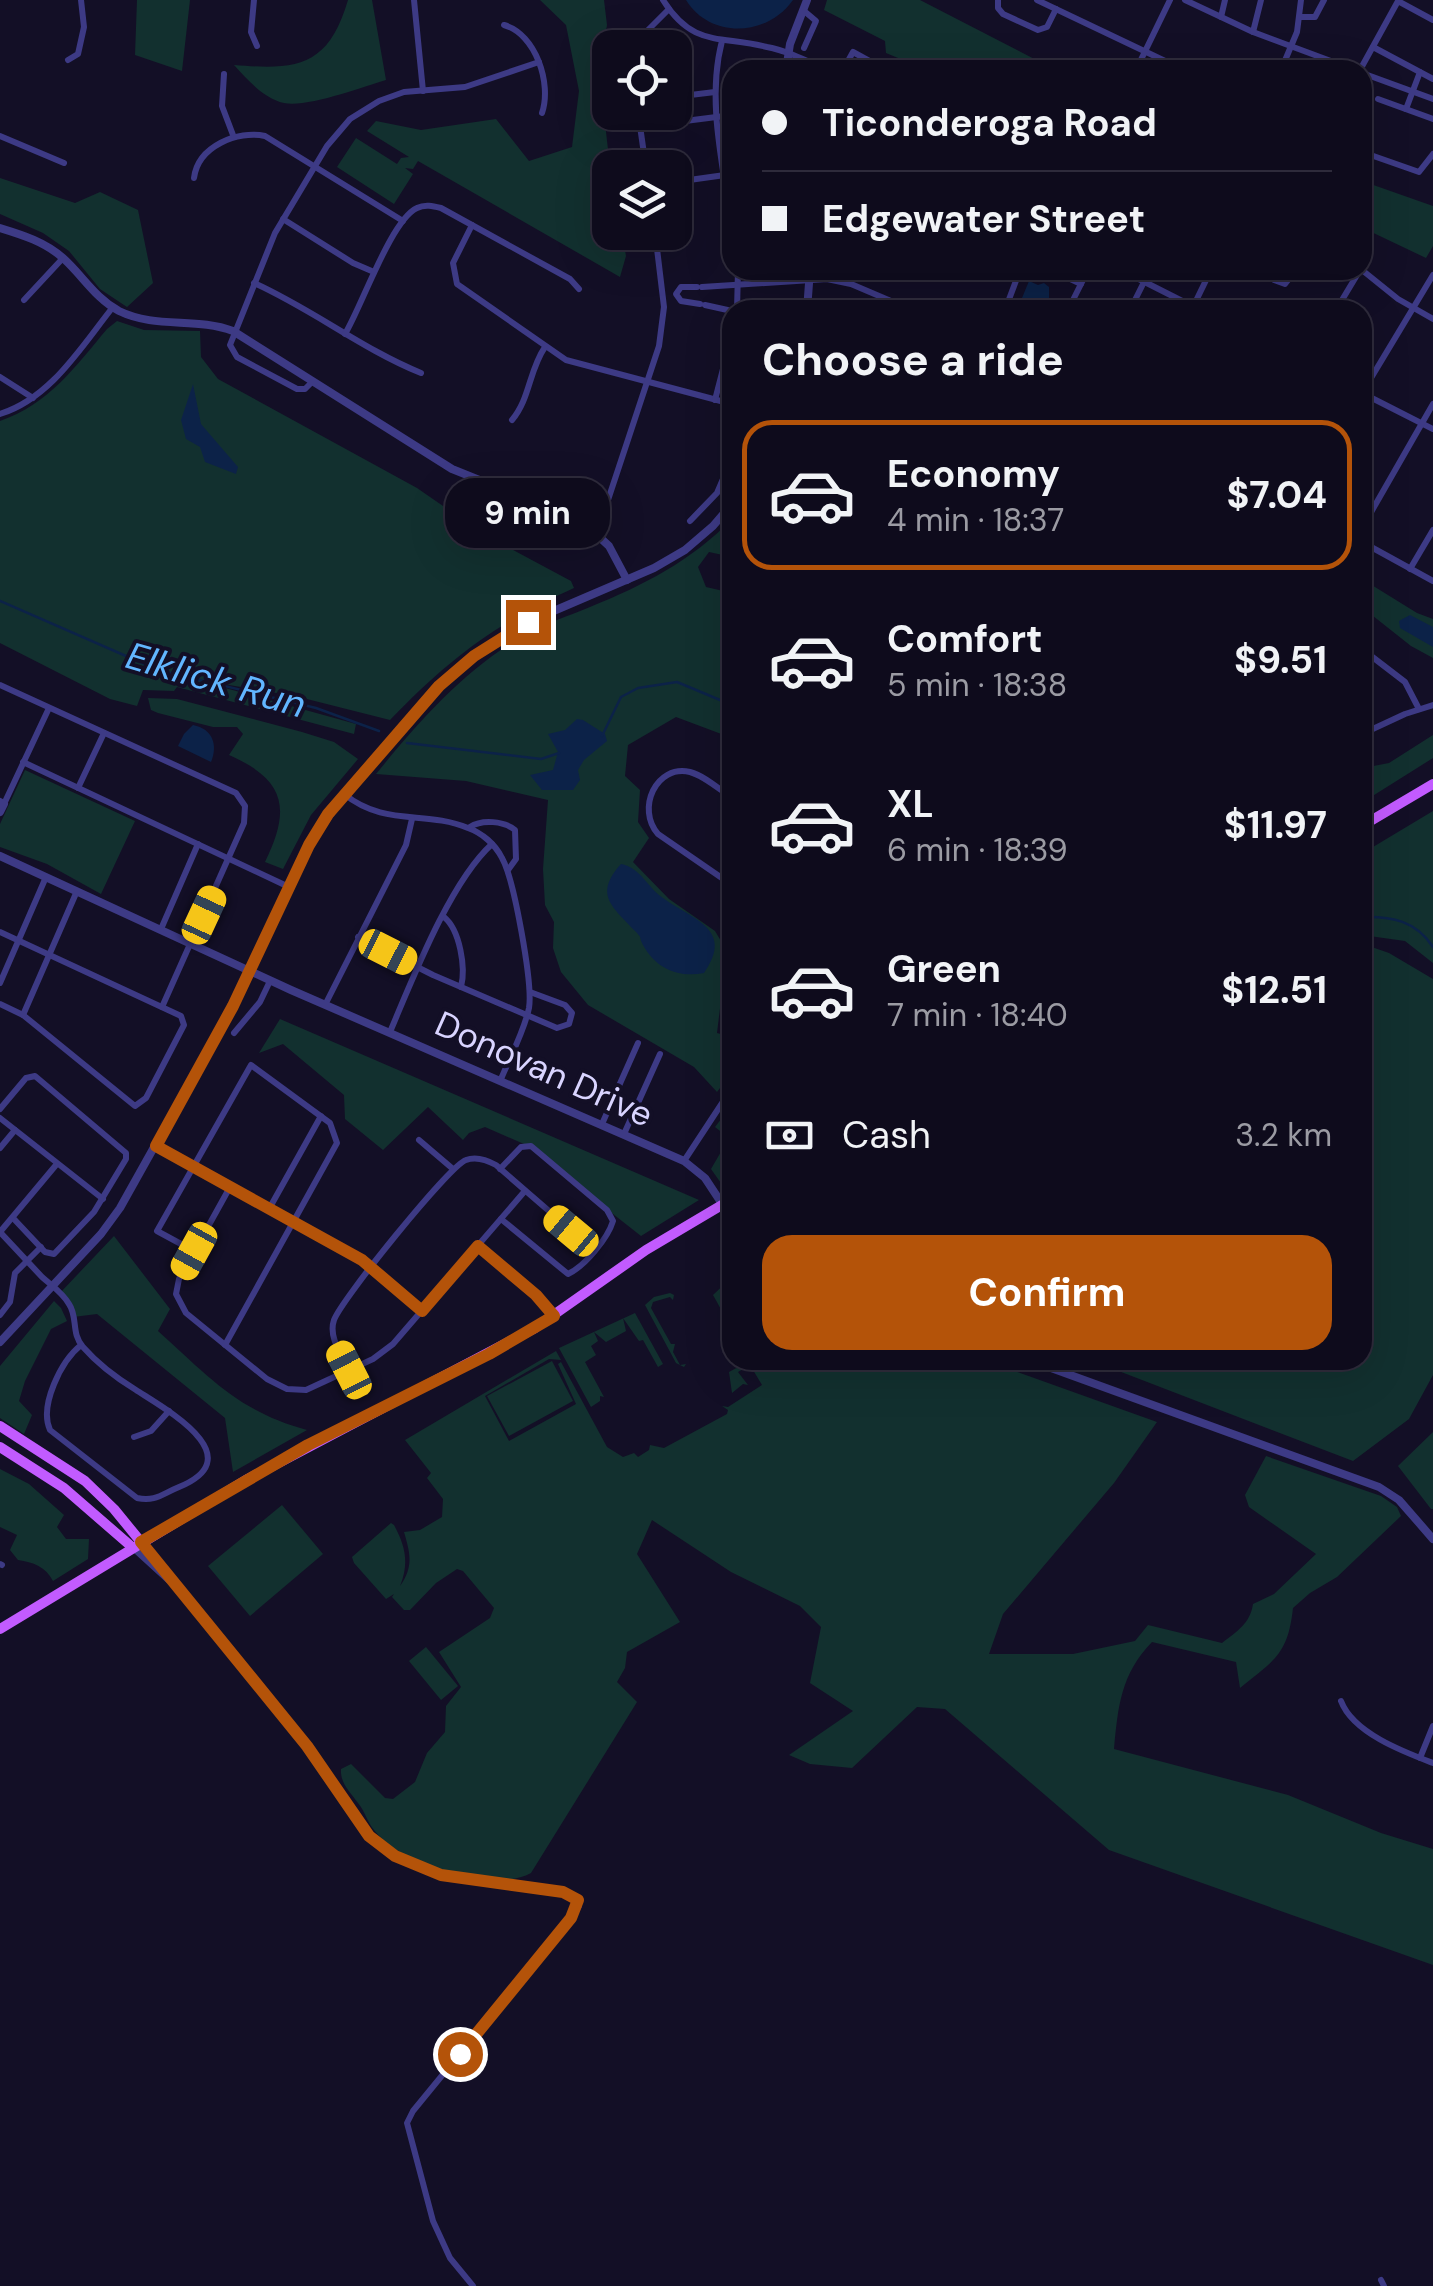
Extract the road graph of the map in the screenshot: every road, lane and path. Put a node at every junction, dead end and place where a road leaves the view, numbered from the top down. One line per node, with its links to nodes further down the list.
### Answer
1 (81, 0): 29 (street)
2 (254, 0): 23 (street)
3 (414, 0): 44 (street)
4 (663, 0): 14 (street)
5 (998, 0): 15 (street)
6 (1037, 0): 15 (street)
7 (1170, 0): 27 (street)
8 (1185, 0): 16 (street)
9 (1225, 0): 16 (street)
10 (1262, 0): 21 (street)
11 (1301, 0): 17 (street)
12 (1324, 0): 17 (street)
13 (804, 5): 26 (street); 28 (street)
14 (669, 9): 20 (street); 22 (street)
15 (1056, 9): 27 (street)
16 (1221, 17): 21 (street)
17 (1300, 17): 24 (street)
18 (1433, 20): 25 (street)
19 (504, 25): 39 (street)
20 (646, 30)
21 (1253, 32): 24 (street)
22 (722, 41): 28 (street); 46 (street)
23 (257, 46)
24 (1292, 47): 36 (street); 37 (street)
25 (1373, 47): 38 (street); 40 (street)
26 (804, 48)
27 (1145, 52): 34 (street); 35 (street)
28 (788, 53): 30 (street); 31 (street)
29 (68, 60)
30 (787, 60)
31 (805, 60)
32 (848, 60): 33 (street)
33 (867, 60)
34 (1141, 60)
35 (1162, 60)
36 (1285, 60)
37 (1328, 60)
38 (1365, 60)
39 (539, 62): 44 (street); 51 (street)
40 (1420, 72): 43 (street); 45 (street)
41 (224, 74): 56 (street)
42 (1372, 76): 45 (street)
43 (1433, 79)
44 (423, 91): 62 (street)
45 (1413, 91): 49 (street); 50 (street)
46 (715, 92): 47 (street); 52 (street)
47 (692, 95)
48 (1378, 99): 50 (street)
49 (1433, 99)
50 (1406, 109): 55 (street)
51 (542, 113)
52 (717, 116): 53 (street); 54 (street); 58 (street)
53 (722, 116)
54 (692, 120)
55 (1433, 120)
56 (234, 135): 62 (street); 64 (street)
57 (0, 136): 61 (street)
58 (722, 140)
59 (1433, 154): 60 (street)
60 (1372, 156)
61 (64, 162)
62 (314, 167): 66 (street); 67 (street)
63 (722, 175): 65 (street)
64 (194, 178)
65 (692, 179)
66 (283, 219): 72 (street); 81 (street)
67 (403, 221): 68 (street); 72 (street)
68 (472, 225): 85 (street); 100 (street)
69 (0, 228): 71 (street)
70 (658, 250): 87 (street)
71 (63, 258): 88 (street); 94 (street)
72 (374, 272): 99 (street)
73 (1433, 275): 95 (street)
74 (1372, 278): 95 (street)
75 (738, 280): 84 (street)
76 (774, 280): 84 (street)
77 (833, 280): 90 (street)
78 (1072, 280): 83 (street)
79 (1083, 280): 83 (street)
80 (1140, 280): 82 (street)
81 (254, 282): 98 (street); 99 (street)
82 (1144, 282): 92 (street); 93 (street)
83 (1081, 284): 91 (street)
84 (738, 286): 86 (street); 89 (street)
85 (579, 290)
86 (676, 294): 87 (street); 96 (street)
87 (664, 296): 106 (street)
88 (24, 300)
89 (736, 300)
90 (888, 300)
91 (1073, 300)
92 (1135, 300)
93 (1177, 300)
94 (113, 307): 98 (street); 107 (street)
95 (1413, 308): 97 (street); 103 (street)
96 (722, 309)
97 (1433, 319)
98 (233, 332): 105 (street); 105 (street)
99 (345, 334): 101 (street)
100 (545, 348): 106 (street); 113 (street)
101 (421, 373)
102 (722, 373): 109 (street)
103 (1372, 376)
104 (0, 377): 107 (street)
105 (313, 381): 117 (street)
106 (648, 382): 109 (street); 121 (street)
107 (33, 398): 112 (street)
108 (1372, 398): 114 (street)
109 (715, 400): 110 (street)
110 (722, 402)
111 (1433, 404): 114 (street)
112 (0, 414)
113 (512, 420)
114 (1423, 424): 115 (street); 118 (street)
115 (1433, 429)
116 (722, 481): 120 (street)
117 (508, 491): 121 (street); 121 (street)
118 (1372, 511)
119 (722, 514): 126 (street)
120 (690, 521)
121 (592, 529): 126 (street)
122 (1433, 530): 124 (street)
123 (1372, 548): 124 (street)
124 (1410, 569): 125 (street)
125 (1432, 578)
126 (628, 580): 138 (street)
127 (1372, 656): 131 (street)
128 (0, 685): 130 (street)
129 (1433, 706): 131 (street)
130 (48, 708): 133 (street); 134 (street)
131 (1419, 709): 132 (street)
132 (1372, 730)
133 (104, 733): 136 (street); 146 (street)
134 (23, 762): 136 (street); 139 (street)
135 (1433, 784): 141 (main road)
136 (78, 788): 143 (street)
137 (722, 792): 149 (street)
138 (344, 794): 140 (street); 150 (street)
139 (1, 806)
140 (412, 818): 142 (street); 155 (street)
141 (1372, 820)
142 (469, 828): 144 (street); 147 (street)
143 (198, 844): 146 (street); 153 (street)
144 (492, 844): 147 (street); 152 (street)
145 (0, 856): 148 (street, Donovan Drive)
146 (230, 858): 150 (street); 157 (street)
147 (508, 870): 164 (street)
148 (46, 877): 151 (street, Donovan Drive); 156 (street)
149 (722, 878)
150 (290, 887): 160 (street)
151 (78, 891): 153 (street, Donovan Drive); 158 (street)
152 (444, 917): 159 (street); 163 (street)
153 (161, 929): 157 (street, Donovan Drive)
154 (0, 932): 156 (street)
155 (358, 937): 159 (street); 166 (street)
156 (19, 940): 158 (street); 162 (street)
157 (191, 943): 160 (street, Donovan Drive); 167 (street)
158 (51, 955): 167 (street); 168 (street)
159 (418, 968): 163 (street); 170 (street)
160 (250, 971): 161 (street, Donovan Drive); 183 (street)
161 (270, 980): 166 (street, Donovan Drive); 171 (street)
162 (0, 983)
163 (461, 987): 169 (street)
164 (530, 992): 169 (street); 169 (street)
165 (0, 1004): 168 (street)
166 (325, 1004): 170 (street, Donovan Drive)
167 (162, 1006): 168 (street)
168 (23, 1015)
169 (527, 1015): 174 (street)
170 (390, 1032): 174 (street, Donovan Drive)
171 (234, 1033)
172 (638, 1043): 179 (street)
173 (660, 1054): 181 (street)
174 (500, 1079): 179 (street, Donovan Drive)
175 (722, 1103): 185 (street)
176 (0, 1109): 193 (street)
177 (322, 1116): 187 (street); 195 (street); 198 (street)
178 (0, 1118): 180 (street)
179 (602, 1124): 181 (street, Donovan Drive)
180 (14, 1130): 184 (street); 186 (street)
181 (624, 1134): 185 (street, Donovan Drive)
182 (419, 1140): 188 (street)
183 (156, 1146): 187 (street); 206 (street)
184 (0, 1148)
185 (684, 1161): 192 (street, Donovan Drive)
186 (56, 1165): 193 (street); 196 (street)
187 (193, 1166): 190 (street); 203 (street)
188 (452, 1169): 189 (street); 205 (street)
189 (500, 1169): 191 (street); 202 (street)
190 (230, 1187): 195 (street); 203 (street)
191 (524, 1192): 197 (street); 202 (street)
192 (722, 1196)
193 (103, 1199): 201 (street)
194 (722, 1206): 209 (main road)
195 (269, 1209): 198 (street)
196 (13, 1218): 199 (street); 201 (street)
197 (501, 1219): 200 (street); 202 (street)
198 (295, 1224): 205 (street); 212 (street)
199 (0, 1232): 204 (street)
200 (478, 1246): 207 (street); 209 (street)
201 (40, 1247): 204 (street)
202 (594, 1250)
203 (194, 1251): 212 (street)
204 (26, 1260): 206 (street); 208 (street)
205 (372, 1268): 207 (street); 213 (street)
206 (52, 1286): 210 (street); 211 (street)
207 (422, 1311): 213 (street)
208 (0, 1315)
209 (554, 1316): 220 (main road)
210 (0, 1342)
211 (81, 1345): 215 (street); 215 (street)
212 (225, 1345): 213 (street)
213 (349, 1370)
214 (1056, 1370): 219 (street)
215 (169, 1412): 217 (street)
216 (0, 1426): 220 (main road)
217 (134, 1438)
218 (0, 1448): 220 (main road)
219 (1433, 1539)
220 (136, 1545): 221 (main road); 226 (street)
221 (0, 1629)
222 (1341, 1701): 224 (street)
223 (1433, 1726): 224 (street)
224 (1420, 1758): 225 (street)
225 (1433, 1764)
226 (473, 2286)

